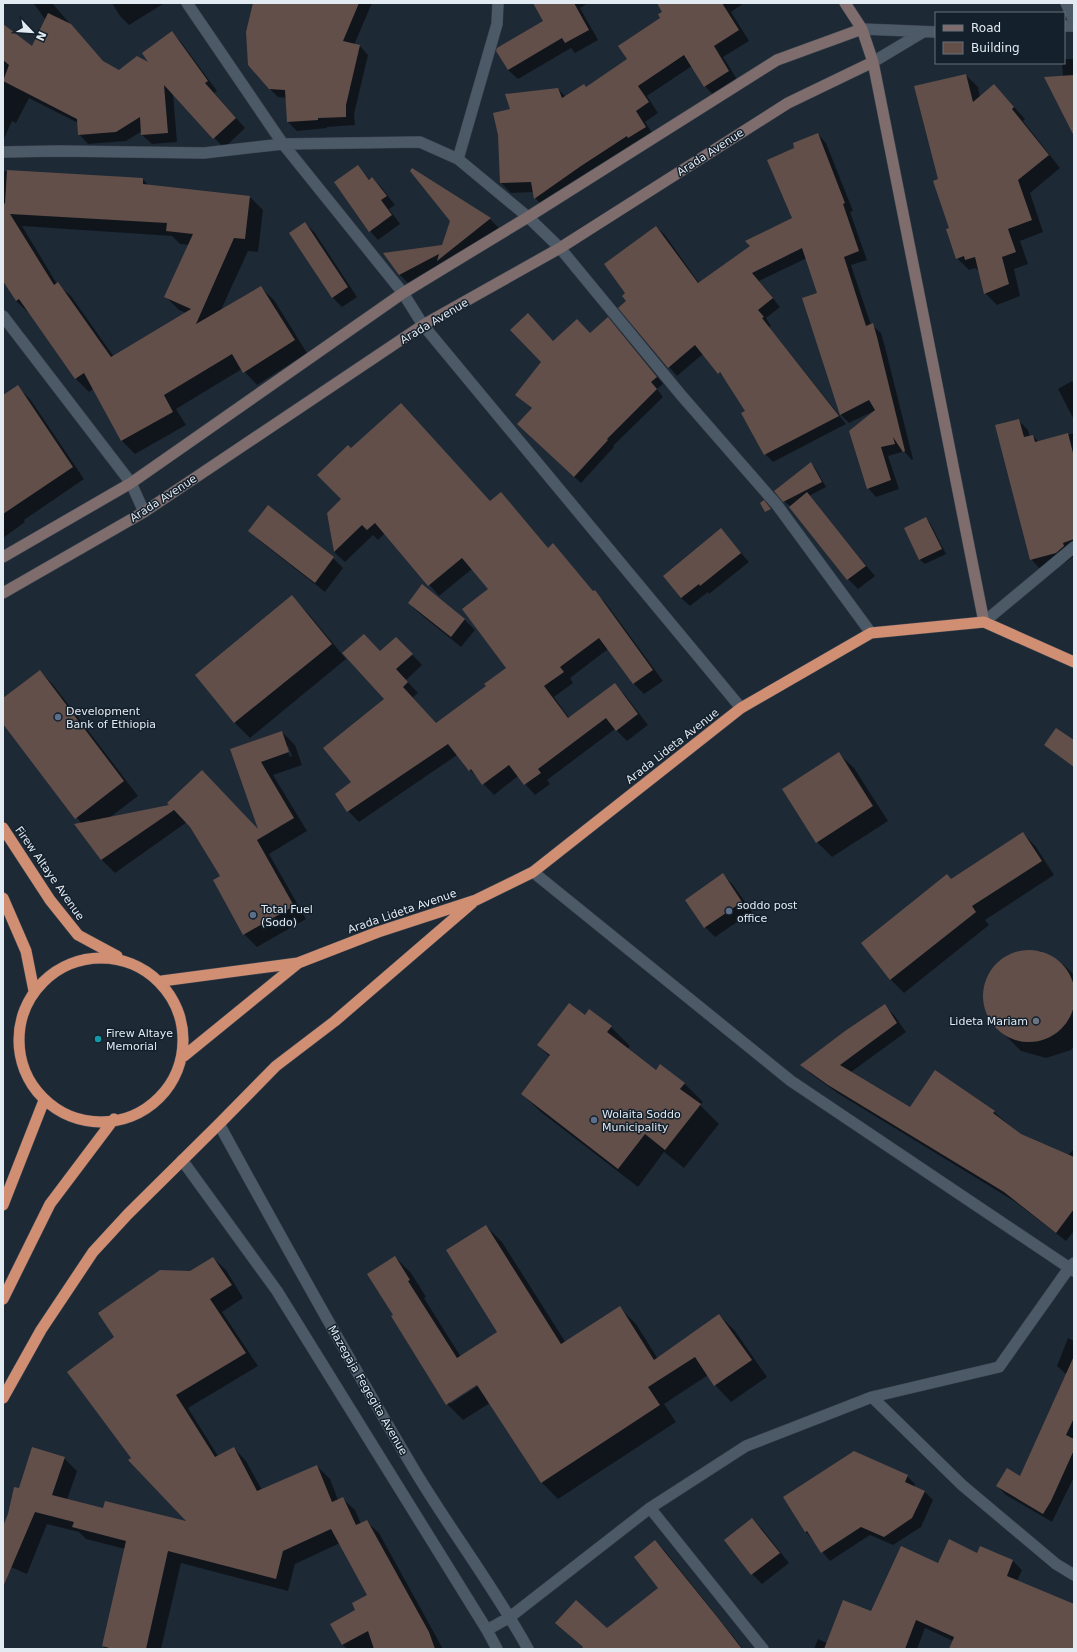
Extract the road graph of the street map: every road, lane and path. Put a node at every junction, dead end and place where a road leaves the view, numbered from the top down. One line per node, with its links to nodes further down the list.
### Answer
1 (188, 3): 10 (street)
2 (498, 3): 12 (street)
3 (845, 3): 6 (main road)
4 (1066, 3): 5 (street)
5 (1074, 20)
6 (862, 29): 7 (street); 9 (main road); 13 (main road)
7 (923, 32): 8 (street); 9 (street)
8 (935, 32)
9 (873, 62): 14 (main road, Arada Avenue); 23 (main road)
10 (283, 144): 11 (street); 12 (street); 15 (street)
11 (3, 152)
12 (458, 159): 13 (street)
13 (528, 217): 14 (street); 15 (main road)
14 (560, 248): 17 (main road, Arada Avenue); 24 (street)
15 (403, 293): 17 (street); 18 (main road)
16 (3, 316): 18 (street)
17 (423, 325): 19 (main road, Arada Avenue); 26 (street)
18 (131, 483): 19 (street); 21 (main road)
19 (144, 512): 22 (main road, Arada Avenue)
20 (1074, 546): 23 (street)
21 (3, 557)
22 (3, 593)
23 (984, 622): 24 (highway, Arada Lideta Avenue); 25 (highway, Arada Lideta Avenue)
24 (871, 633): 26 (highway, Arada Lideta Avenue)
25 (1074, 662)
26 (741, 708): 28 (highway, Arada Lideta Avenue)
27 (3, 828): 31 (highway, Firew Altaye Avenue)
28 (533, 872): 30 (highway, Arada Lideta Avenue); 41 (street)
29 (3, 898): 34 (highway)
30 (476, 900): 32 (highway, Arada Lideta Avenue); 38 (highway)
31 (117, 956): 33 (highway, Firew Altaye Avenue); 34 (highway)
32 (298, 963): 33 (highway); 35 (highway)
33 (162, 981): 35 (highway)
34 (34, 991): 36 (highway)
35 (184, 1056): 37 (highway)
36 (43, 1103): 37 (highway); 40 (highway)
37 (114, 1119): 42 (highway)
38 (219, 1124): 39 (highway); 47 (street, Mazegaja Fegegita Avenue)
39 (182, 1160): 44 (highway); 48 (street)
40 (3, 1205)
41 (1072, 1267): 43 (street)
42 (3, 1298)
43 (872, 1397): 45 (street); 46 (street)
44 (3, 1398)
45 (650, 1508): 47 (street); 51 (street)
46 (1074, 1576)
47 (510, 1617): 48 (street); 50 (street, Mazegaja Fegegita Avenue)
48 (486, 1630): 49 (street)
49 (496, 1649)
50 (528, 1649)
51 (763, 1649)

